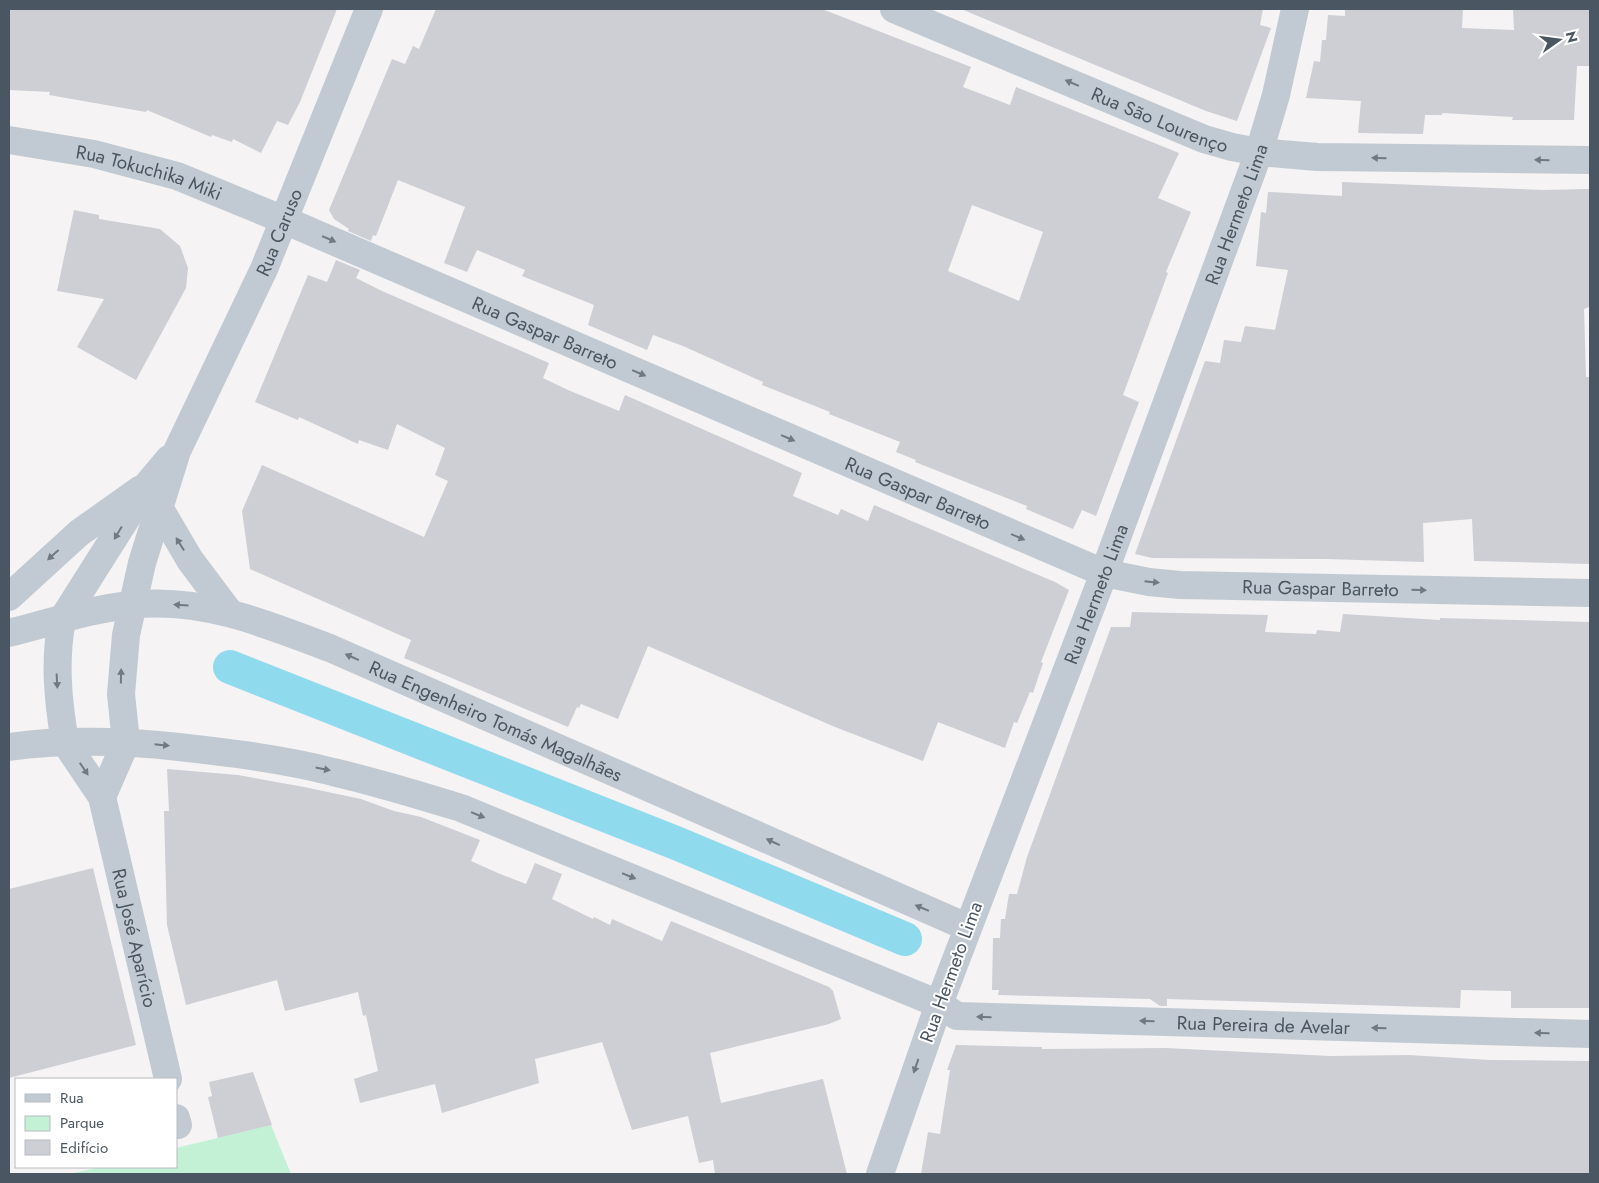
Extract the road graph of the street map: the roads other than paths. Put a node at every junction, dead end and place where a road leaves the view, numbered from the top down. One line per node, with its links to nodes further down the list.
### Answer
1 (369, 9): 7 (street, Rua Caruso)
2 (894, 9): 5 (street, Rua São Lourenço, one-way to 2)
3 (1295, 9): 5 (street, Rua Hermeto Lima)
4 (9, 140): 7 (street, Rua Tokuchika Miki)
5 (1260, 152): 6 (street, Rua São Lourenço, one-way to 5); 11 (street, Rua Hermeto Lima)
6 (1590, 160)
7 (284, 220): 8 (street, Rua Caruso); 11 (street, Rua Gaspar Barreto, one-way to 11)
8 (177, 451): 9 (street, Rua Caruso); 10 (street, Rua Caruso)
9 (148, 484): 13 (street, one-way to 13); 16 (street, Rua Caruso, one-way to 16)
10 (160, 509): 14 (street, Rua Caruso); 15 (street, one-way to 10)
11 (1104, 573): 12 (street, Rua Gaspar Barreto, one-way to 12); 22 (street, Rua Hermeto Lima)
12 (1590, 593)
13 (9, 596)
14 (131, 604): 15 (street, Rua Engenheiro Tomás Magalhães, one-way to 14); 16 (street, Rua Engenheiro Tomás Magalhães); 18 (street, Rua Caruso, one-way to 14)
15 (229, 612): 22 (street, Rua Engenheiro Tomás Magalhães, one-way to 15)
16 (60, 629): 17 (street, Rua Engenheiro Tomás Magalhães); 19 (street, one-way to 19)
17 (9, 633)
18 (125, 730): 19 (street); 21 (street); 23 (street, one-way to 23)
19 (63, 732): 20 (street); 21 (street, Rua José Aparício, one-way to 21)
20 (9, 748)
21 (102, 797): 25 (street, Rua José Aparício)
22 (967, 927): 23 (street, Rua Hermeto Lima)
23 (939, 1004): 24 (street, Rua Pereira de Avelar, one-way to 23); 26 (street, Rua Hermeto Lima, one-way to 26)
24 (1590, 1034)
25 (168, 1078)
26 (880, 1174)

